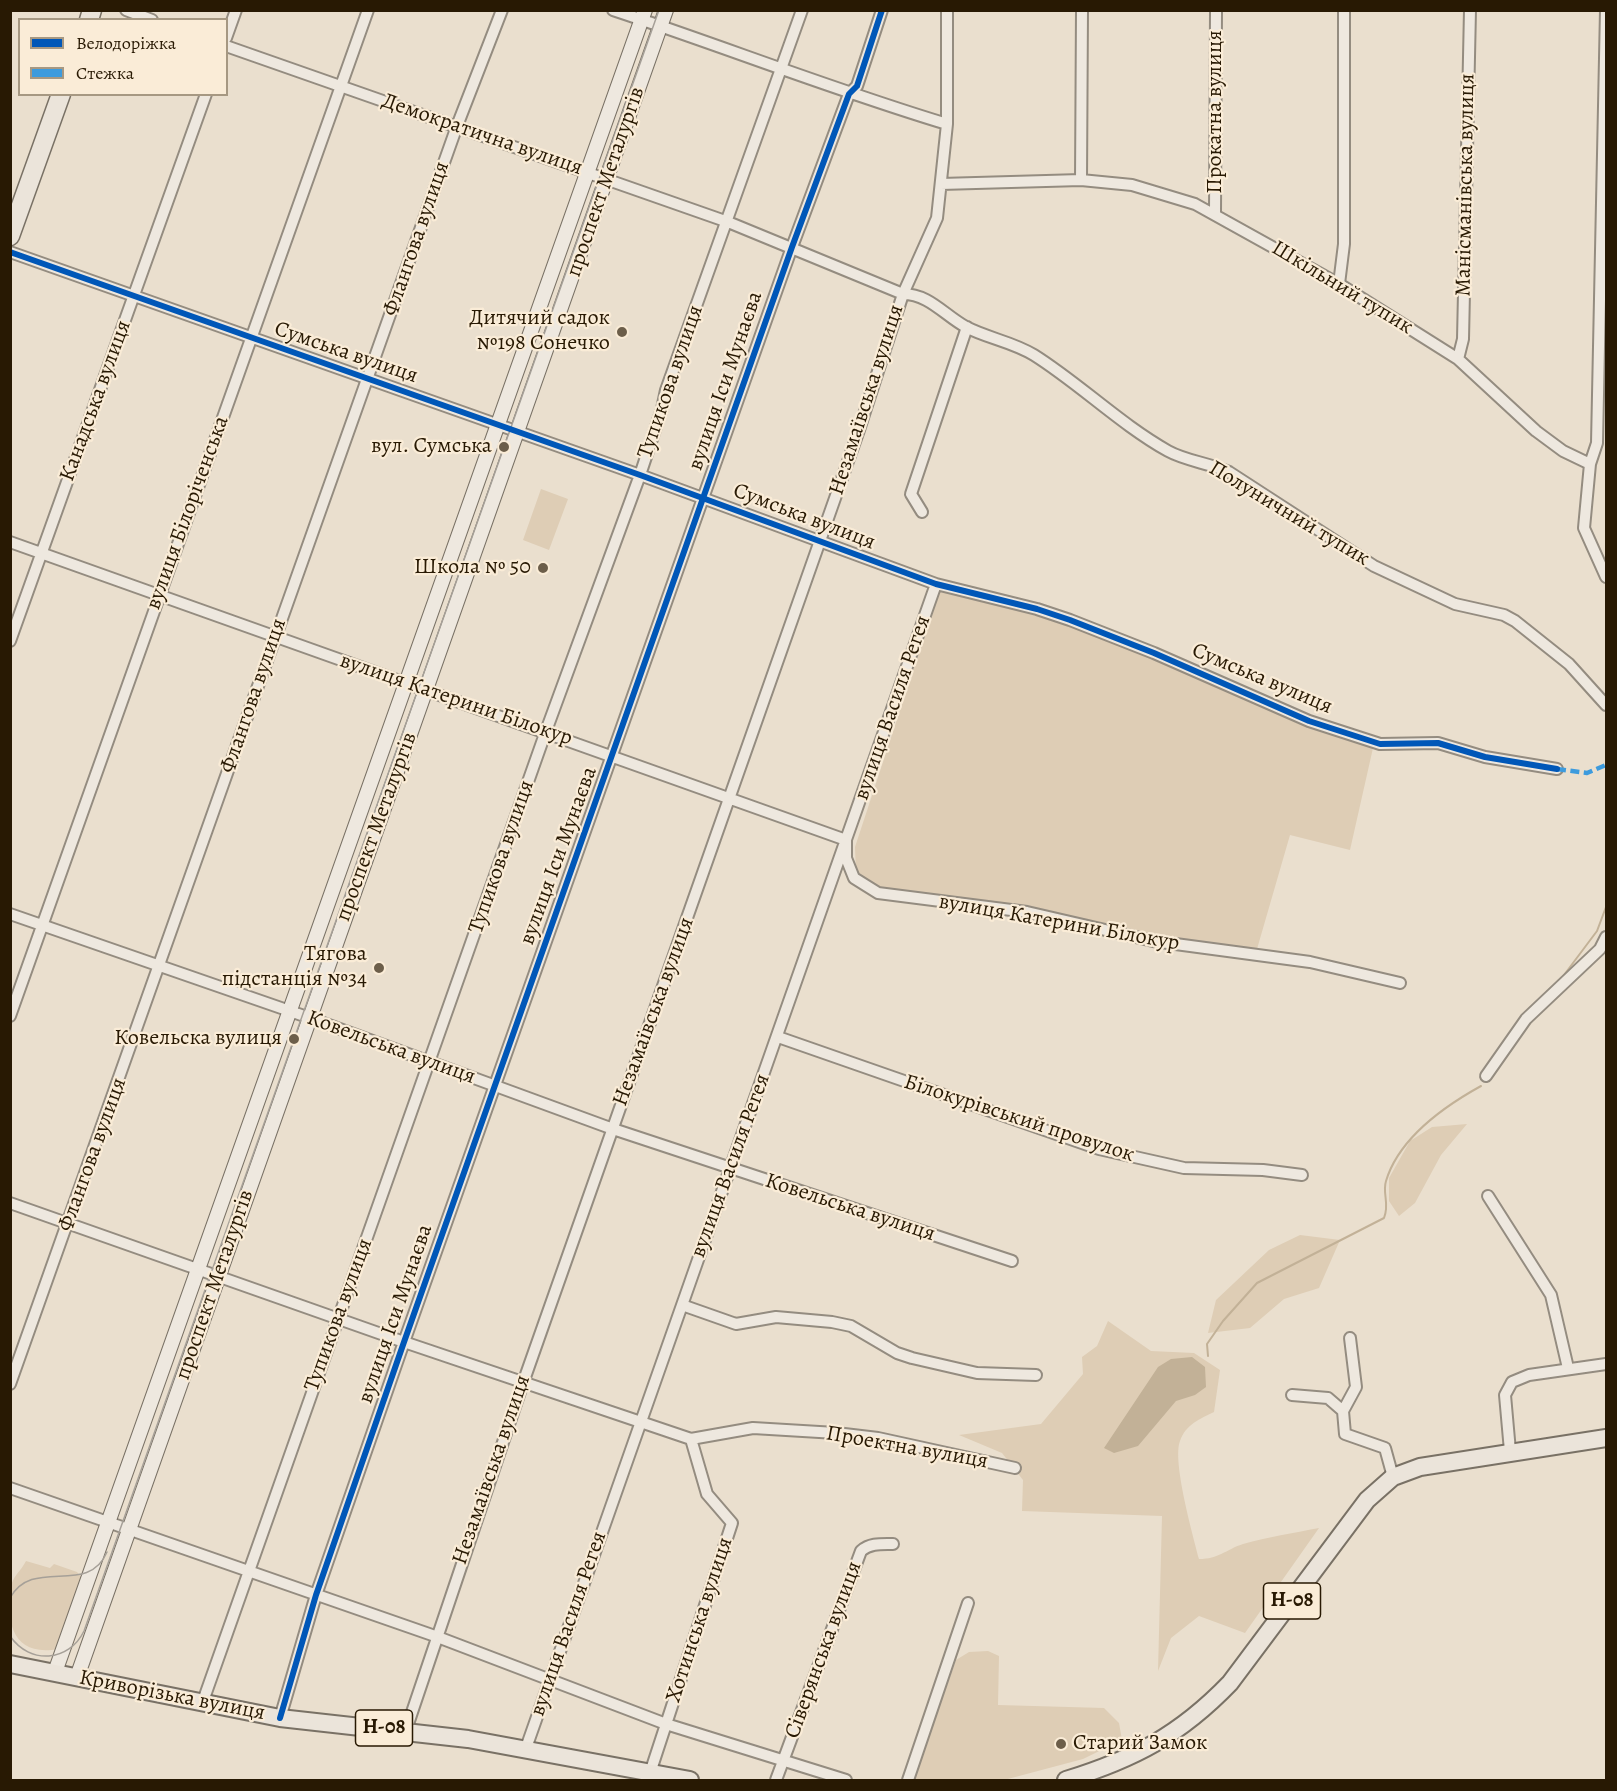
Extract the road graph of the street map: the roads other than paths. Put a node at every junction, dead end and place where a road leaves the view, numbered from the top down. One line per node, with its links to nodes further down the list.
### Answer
1 (126, 10): 16 (street)
2 (236, 10): 18 (street)
3 (368, 10): 21 (street, вулиця Білоріченська)
4 (502, 10): 26 (street, Флангова вулиця)
5 (613, 10): 15 (street)
6 (666, 10): 17 (main road, проспект Металургів)
7 (802, 10): 20 (street, Тупикова вулиця)
8 (882, 10): 22 (street, вулиця Іси Мунаєва)
9 (947, 10): 25 (street, Незамаївська вулиця)
10 (1082, 10): 29 (street)
11 (1216, 10): 31 (street, Прокатна вулиця)
12 (1344, 10): 36 (street)
13 (1470, 10): 41 (street, Манісманівська вулиця)
14 (1606, 10): 45 (street)
15 (643, 15): 17 (street); 27 (main road, проспект Металургів)
16 (147, 18)
17 (660, 27): 20 (street); 28 (main road, проспект Металургів)
18 (228, 32)
19 (228, 47): 21 (street, Демократична вулиця)
20 (782, 68): 22 (street); 32 (street, Тупикова вулиця)
21 (340, 85): 26 (street, Демократична вулиця); 40 (street, вулиця Білоріченська)
22 (849, 94): 25 (street); 34 (street, вулиця Іси Мунаєва)
23 (60, 96): 33 (highway)
24 (205, 96): 38 (street, Канадська вулиця)
25 (947, 124): 30 (street, Незамаївська вулиця)
26 (457, 126): 27 (street, Демократична вулиця); 42 (street, Флангова вулиця)
27 (587, 172): 28 (street, Демократична вулиця); 43 (main road, проспект Металургів)
28 (607, 179): 32 (street, Демократична вулиця); 44 (main road, проспект Металургів)
29 (1081, 180): 30 (street, Шкільний тупик); 31 (street, Шкільний тупик)
30 (941, 184): 37 (street, Незамаївська вулиця)
31 (1215, 214): 36 (street, Шкільний тупик)
32 (728, 222): 34 (street, Демократична вулиця); 46 (street, Тупикова вулиця)
33 (10, 236)
34 (792, 247): 37 (street, Демократична вулиця); 47 (street, вулиця Іси Мунаєва)
35 (10, 252): 38 (street, Сумська вулиця)
36 (1339, 284): 41 (street, Шкільний тупик)
37 (903, 294): 39 (street, Полуничний тупик); 50 (street, Незамаївська вулиця)
38 (133, 296): 40 (street, Сумська вулиця); 51 (street, Канадська вулиця)
39 (967, 327): 48 (street); 59 (street, Полуничний тупик)
40 (251, 338): 42 (street, Сумська вулиця); 54 (street, вулиця Білоріченська)
41 (1458, 358): 45 (street, Шкільний тупик)
42 (368, 379): 43 (street, Сумська вулиця); 55 (street, Флангова вулиця)
43 (498, 425): 44 (street, Сумська вулиця); 57 (main road, проспект Металургів)
44 (517, 432): 46 (street, Сумська вулиця); 58 (main road, проспект Металургів)
45 (1590, 464): 52 (street)
46 (640, 475): 47 (street, Сумська вулиця); 60 (street, Тупикова вулиця)
47 (705, 499): 50 (street, Сумська вулиця); 61 (street, вулиця Іси Мунаєва)
48 (922, 512)
49 (10, 542): 51 (street, вулиця Катерини Білокур)
50 (819, 543): 53 (street, Сумська вулиця); 63 (street, Незамаївська вулиця)
51 (41, 553): 54 (street, вулиця Катерини Білокур); 56 (street, Канадська вулиця)
52 (1606, 578)
53 (936, 584): 62 (street, Сумська вулиця); 64 (street, вулиця Василя Регея)
54 (159, 594): 55 (street, вулиця Катерини Білокур); 66 (street, вулиця Білоріченська)
55 (275, 636): 57 (street, вулиця Катерини Білокур); 69 (street, Флангова вулиця)
56 (10, 640)
57 (407, 682): 58 (street, вулиця Катерини Білокур); 71 (main road, проспект Металургів)
58 (426, 689): 60 (street, вулиця Катерини Білокур); 73 (main road, проспект Металургів)
59 (1606, 705)
60 (546, 731): 61 (street, вулиця Катерини Білокур); 75 (street, Тупикова вулиця)
61 (613, 756): 63 (street, вулиця Катерини Білокур); 77 (street, вулиця Іси Мунаєва)
62 (1557, 770)
63 (730, 798): 64 (street, вулиця Катерини Білокур); 78 (street, Незамаївська вулиця)
64 (846, 840): 70 (street, вулиця Катерини Білокур); 74 (street, вулиця Василя Регея)
65 (10, 914): 66 (street, Ковельська вулиця)
66 (43, 925): 69 (street, Ковельська вулиця); 72 (street, вулиця Білоріченська)
67 (1606, 937): 68 (street)
68 (1603, 951): 76 (street)
69 (159, 967): 71 (street, Ковельська вулиця); 83 (street, Флангова вулиця)
70 (1400, 984)
71 (291, 1012): 73 (street, Ковельська вулиця); 85 (main road, проспект Металургів)
72 (10, 1016)
73 (310, 1018): 75 (street, Ковельська вулиця); 86 (main road, проспект Металургів)
74 (778, 1037): 79 (street, вулиця Василя Регея); 80 (street, Білокурівський провулок)
75 (428, 1063): 77 (street, Ковельська вулиця); 88 (street, Тупикова вулиця)
76 (1486, 1076)
77 (496, 1087): 78 (street, Ковельська вулиця); 90 (street, вулиця Іси Мунаєва)
78 (612, 1129): 79 (street, Ковельська вулиця); 94 (street, Незамаївська вулиця)
79 (729, 1168): 84 (street, Ковельська вулиця); 87 (street, вулиця Василя Регея)
80 (1302, 1175)
81 (1488, 1196): 92 (street)
82 (10, 1203): 83 (street, Проектна вулиця)
83 (68, 1223): 85 (street, Проектна вулиця); 95 (street, Флангова вулиця)
84 (1012, 1261)
85 (200, 1269): 86 (street, Проектна вулиця); 105 (main road, проспект Металургів)
86 (218, 1276): 88 (street, Проектна вулиця); 106 (main road, проспект Металургів)
87 (682, 1305): 93 (street); 98 (street, вулиця Василя Регея)
88 (338, 1318): 90 (street, Проектна вулиця); 108 (street, Тупикова вулиця)
89 (1350, 1338): 97 (street)
90 (404, 1342): 94 (street, Проектна вулиця); 109 (street, вулиця Іси Мунаєва)
91 (1606, 1364): 92 (street)
92 (1568, 1368): 101 (street)
93 (1036, 1375)
94 (523, 1383): 98 (street, Проектна вулиця); 111 (street, Незамаївська вулиця)
95 (10, 1384)
96 (1292, 1395): 97 (street)
97 (1343, 1411): 103 (street)
98 (641, 1422): 100 (street, Проектна вулиця); 115 (street, вулиця Василя Регея)
99 (1606, 1438): 101 (main road, Н-08)
100 (691, 1439): 102 (street, Проектна вулиця); 118 (street, Хотинська вулиця)
101 (1510, 1451): 103 (main road, Н-08)
102 (1015, 1468)
103 (1393, 1477): 127 (main road, Н-08)
104 (10, 1488): 105 (street)
105 (110, 1522): 106 (street); 113 (main road, проспект Металургів)
106 (129, 1529): 108 (street); 114 (main road, проспект Металургів)
107 (893, 1544): 121 (street, Сіверянська вулиця)
108 (248, 1571): 109 (street); 116 (street, Тупикова вулиця)
109 (316, 1595): 111 (street); 117 (street, вулиця Іси Мунаєва)
110 (968, 1603): 126 (street)
111 (435, 1636): 115 (street); 119 (street, Незамаївська вулиця)
112 (10, 1664): 113 (main road, Криворізька вулиця / Н-08)
113 (55, 1672): 114 (main road, Криворізька вулиця / Н-08)
114 (77, 1677): 116 (main road, Криворізька вулиця / Н-08)
115 (549, 1680): 118 (street); 120 (street, вулиця Василя Регея)
116 (202, 1704): 117 (main road, Криворізька вулиця / Н-08)
117 (280, 1718): 119 (main road, Криворізька вулиця / Н-08)
118 (666, 1724): 121 (street); 122 (street, Хотинська вулиця)
119 (405, 1730): 120 (main road, Криворізька вулиця / Н-08)
120 (526, 1748): 122 (main road, Криворізька вулиця / Н-08)
121 (783, 1761): 124 (street, Сіверянська вулиця); 125 (street)
122 (650, 1773): 123 (main road, Криворізька вулиця / Н-08)
123 (690, 1780)
124 (776, 1780)
125 (846, 1780)
126 (908, 1780)
127 (1066, 1780)

